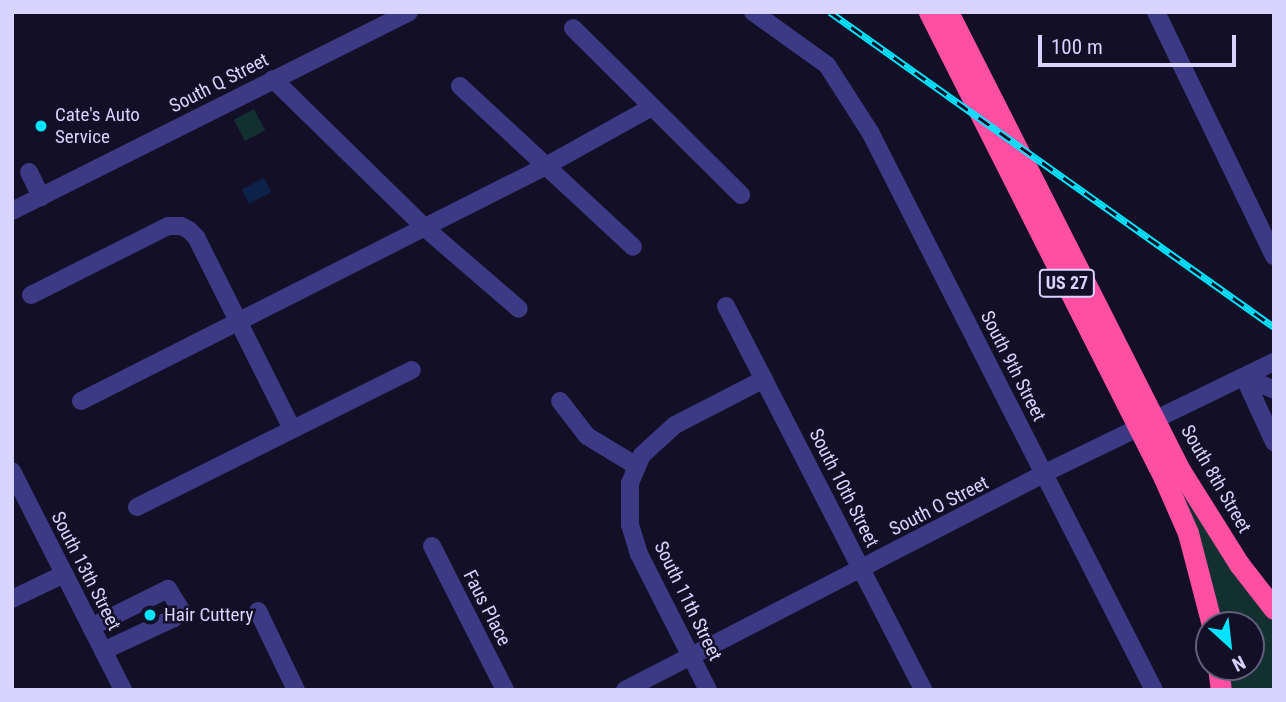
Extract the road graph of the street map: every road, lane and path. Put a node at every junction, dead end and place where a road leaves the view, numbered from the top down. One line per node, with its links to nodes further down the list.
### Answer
1 (408, 12): 7 (street, South Q Street)
2 (753, 12): 34 (street, South 9th Street)
3 (929, 12): 24 (highway, US 27)
4 (948, 12): 24 (highway, US 27)
5 (1156, 12): 17 (street)
6 (573, 28): 9 (street)
7 (273, 79): 13 (street, South Q Street); 15 (street)
8 (460, 86): 10 (street)
9 (650, 108): 10 (street); 12 (street)
10 (544, 167): 15 (street); 16 (street)
11 (29, 172): 13 (street)
12 (741, 195)
13 (41, 197): 14 (street, South Q Street)
14 (12, 211)
15 (424, 227): 20 (street); 21 (street)
16 (633, 247)
17 (1274, 256)
18 (31, 295): 21 (street)
19 (726, 306): 26 (street, South 10th Street)
20 (519, 309)
21 (237, 322): 28 (street); 30 (street)
22 (1274, 362): 25 (street, South O Street)
23 (412, 370): 30 (street)
24 (1121, 370): 35 (highway, US 27)
25 (1244, 377): 27 (street); 31 (street); 34 (street, South O Street)
26 (764, 379): 32 (street); 38 (street, South 10th Street)
27 (1274, 390)
28 (81, 401)
29 (560, 401): 32 (street)
30 (292, 429): 36 (street)
31 (1274, 442)
32 (635, 465): 46 (street, South 11th Street)
33 (12, 471): 39 (street, South 13th Street)
34 (1045, 473): 38 (street, South O Street); 53 (street, South 9th Street)
35 (1172, 474): 41 (highway, South 8th Street / US 27); 43 (highway, US 27)
36 (136, 507)
37 (432, 546): 49 (street, Faus Place)
38 (861, 568): 46 (street, South O Street); 52 (street, South 10th Street)
39 (64, 574): 40 (street); 44 (street, South 13th Street)
40 (12, 599)
41 (1274, 609)
42 (258, 611): 48 (street)
43 (1208, 611)
44 (91, 627): 45 (street, South 13th Street); 45 (street)
45 (103, 651): 47 (street, South 13th Street)
46 (691, 654): 50 (street, South O Street); 51 (street, South 11th Street)
47 (123, 690)
48 (296, 690)
49 (505, 690)
50 (625, 690)
51 (708, 690)
52 (923, 690)
53 (1154, 690)

